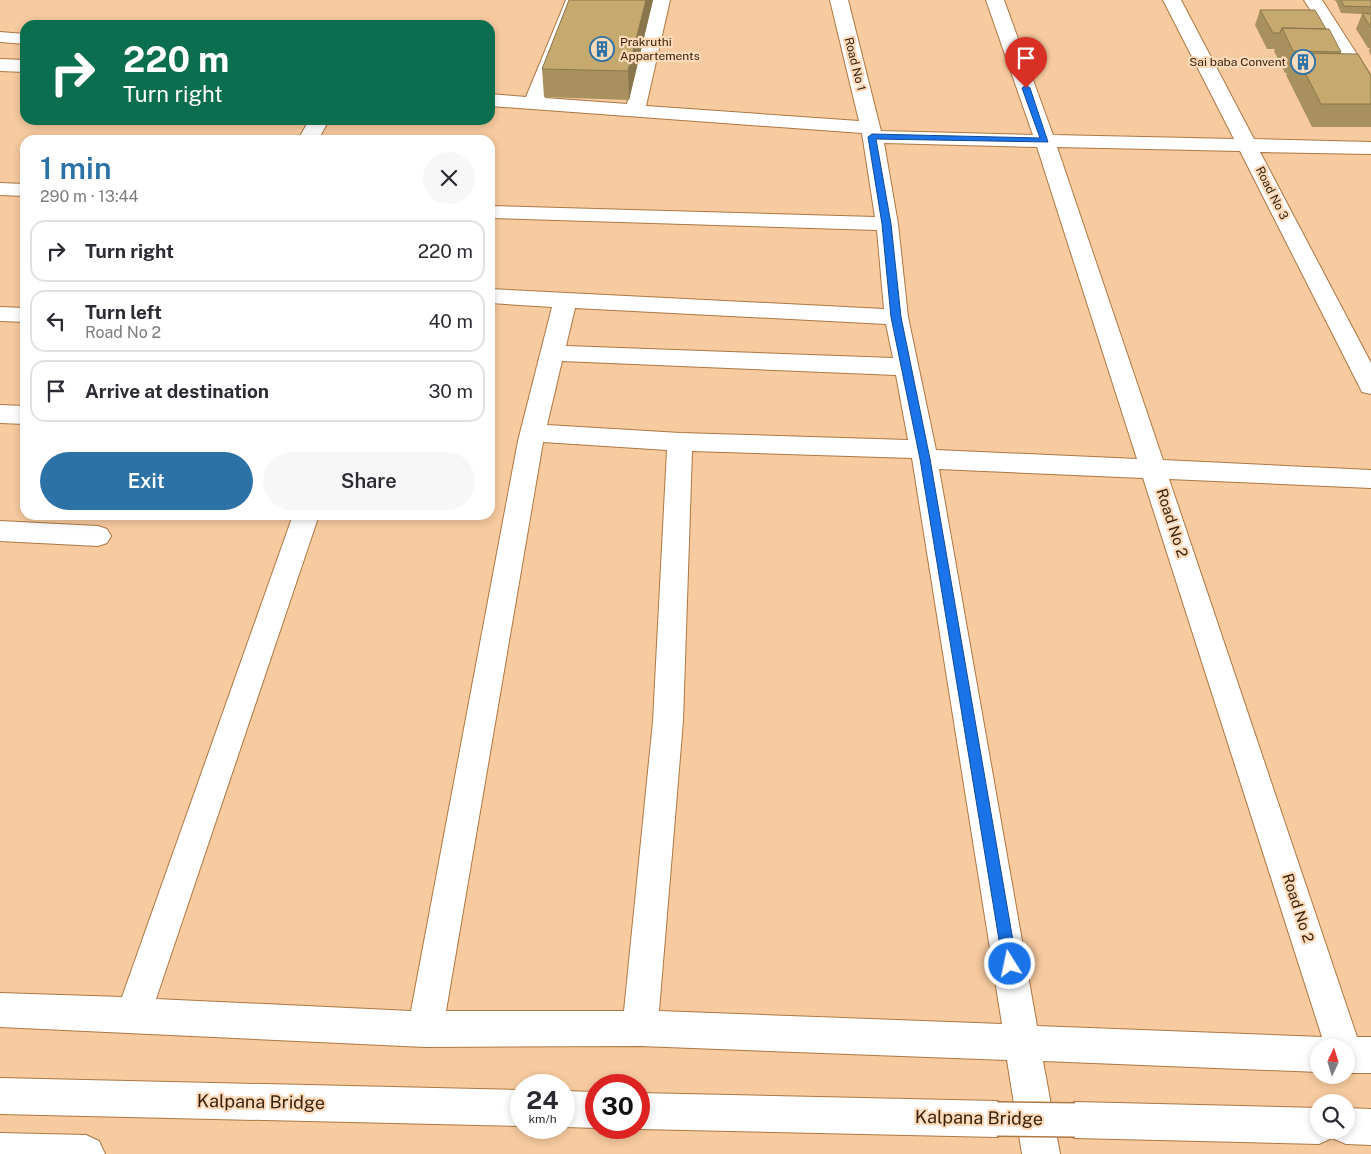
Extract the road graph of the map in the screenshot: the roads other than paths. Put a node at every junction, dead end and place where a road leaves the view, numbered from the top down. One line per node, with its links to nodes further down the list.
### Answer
1 (575, 0): 13 (street)
2 (661, 0): 14 (street)
3 (839, 0): 15 (street, Road No 1)
4 (995, 0): 16 (street, Road No 2)
5 (1172, 0): 17 (street, Road No 3)
6 (1313, 0): 11 (street)
7 (0, 37): 8 (street)
8 (20, 39)
9 (0, 65): 10 (street)
10 (20, 66)
11 (1371, 91)
12 (495, 100): 13 (street)
13 (533, 104): 14 (street)
14 (635, 111): 15 (street)
15 (872, 133): 16 (street); 22 (street, Road No 1)
16 (1045, 140): 17 (street); 36 (street, Road No 2)
17 (1247, 144): 18 (street); 30 (street, Road No 3)
18 (1371, 148)
19 (0, 189): 20 (street)
20 (20, 190)
21 (495, 212): 22 (street)
22 (887, 224): 27 (street, Road No 1)
23 (495, 296): 24 (street)
24 (565, 300): 27 (street); 28 (street)
25 (0, 314): 26 (street)
26 (20, 315)
27 (896, 317): 29 (street, Road No 1)
28 (552, 353): 29 (street); 33 (street)
29 (906, 367): 35 (street, Road No 1)
30 (1371, 386)
31 (0, 414): 32 (street)
32 (20, 415)
33 (533, 434): 34 (street); 44 (street)
34 (680, 442): 35 (street); 43 (street)
35 (924, 454): 36 (street); 46 (street, Road No 1)
36 (1155, 471): 37 (street); 45 (street, Road No 2)
37 (1371, 479)
38 (304, 520): 42 (street)
39 (0, 531): 40 (street)
40 (98, 536)
41 (0, 1010): 42 (street)
42 (137, 1015): 44 (street)
43 (640, 1028): 44 (street); 46 (street)
44 (425, 1029)
45 (1340, 1039)
46 (1024, 1042): 47 (street); 58 (street, Road No 1)
47 (1310, 1054)
48 (1355, 1055): 49 (street)
49 (1371, 1055)
50 (0, 1096): 51 (street, Kalpana Bridge)
51 (510, 1108)
52 (650, 1111): 53 (street, Kalpana Bridge, bridge)
53 (1310, 1126)
54 (1355, 1126): 55 (street)
55 (1371, 1127)
56 (0, 1152): 57 (street)
57 (86, 1154)
58 (1041, 1154)

